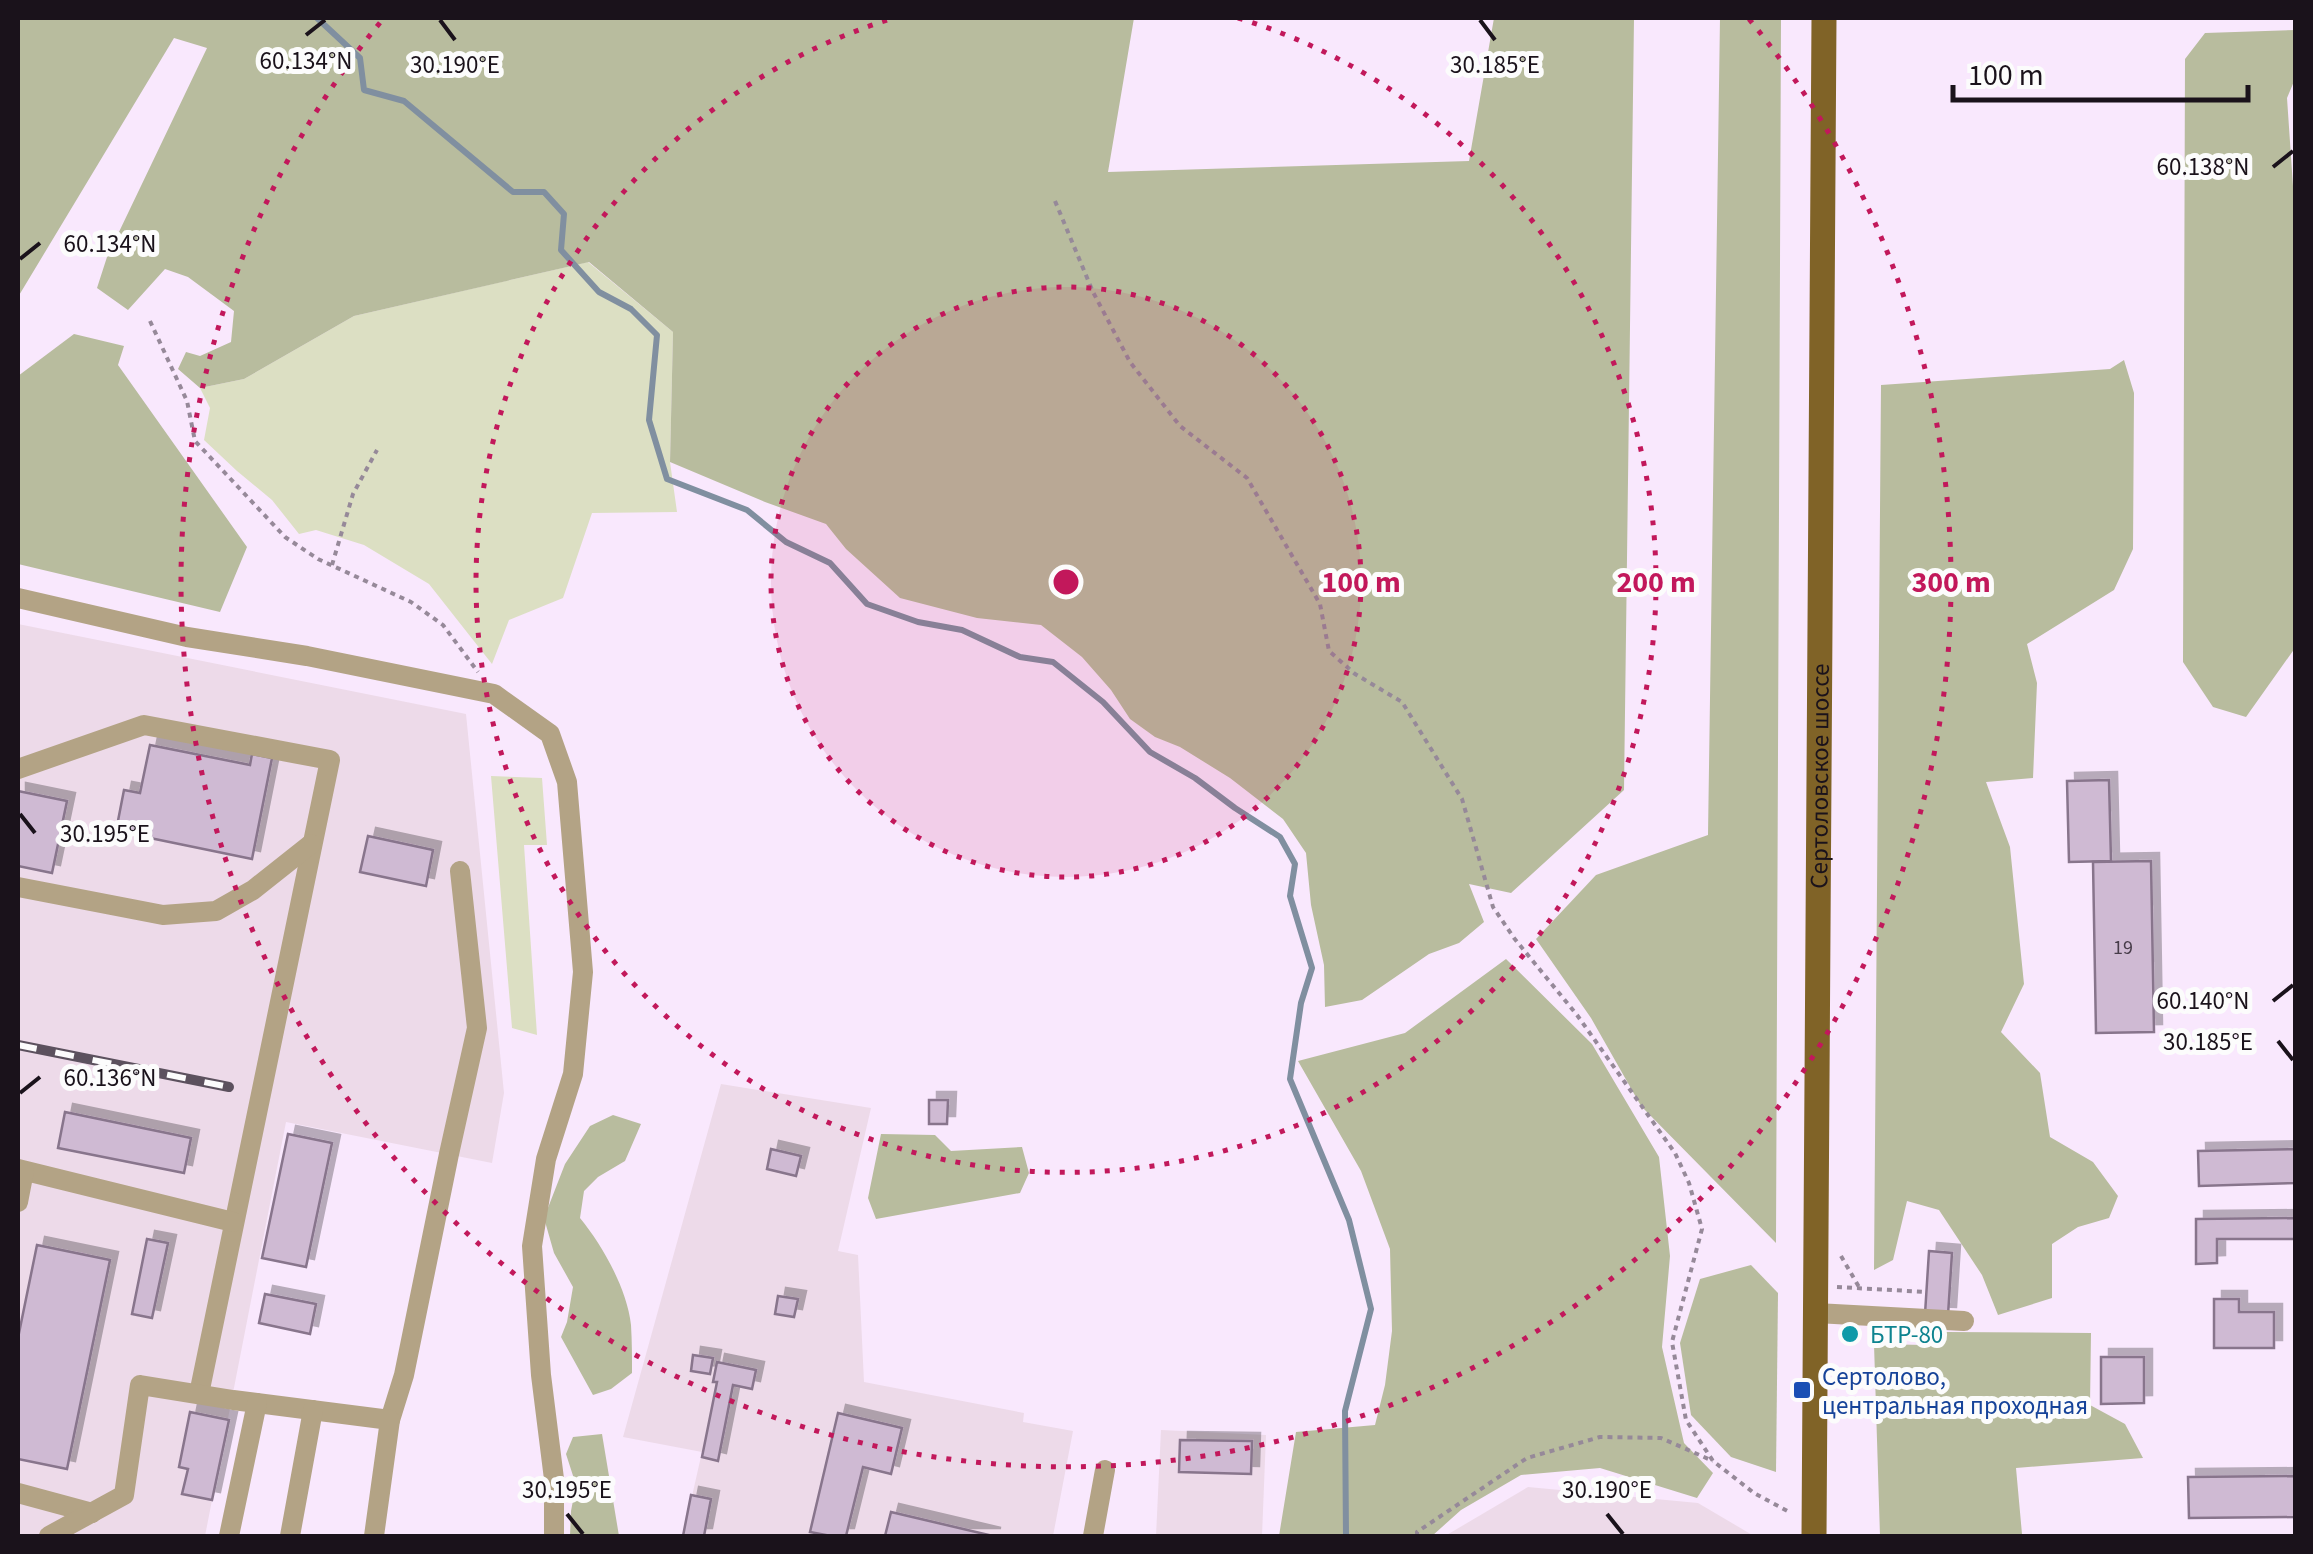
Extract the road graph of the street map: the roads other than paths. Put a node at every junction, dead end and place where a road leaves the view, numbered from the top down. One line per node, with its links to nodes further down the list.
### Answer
1 (1824, 18): 10 (main road, Сертоловское шоссе)
2 (18, 598): 24 (lane)
3 (18, 770): 4 (lane)
4 (312, 844): 6 (lane); 9 (lane)
5 (460, 871): 15 (lane)
6 (18, 887)
7 (20, 1170): 8 (lane); 9 (lane)
8 (18, 1202)
9 (233, 1222): 12 (lane)
10 (1816, 1313): 11 (lane); 19 (main road, Сертоловское шоссе)
11 (1964, 1321)
12 (199, 1394): 13 (lane); 18 (lane)
13 (256, 1403): 14 (lane); 21 (lane)
14 (313, 1410): 15 (lane); 22 (lane)
15 (390, 1420): 23 (lane)
16 (1105, 1470): 25 (lane)
17 (18, 1494): 18 (lane)
18 (92, 1513): 20 (lane)
19 (1814, 1531)
20 (48, 1536)
21 (228, 1536)
22 (290, 1536)
23 (374, 1536)
24 (554, 1536)
25 (1093, 1536)

